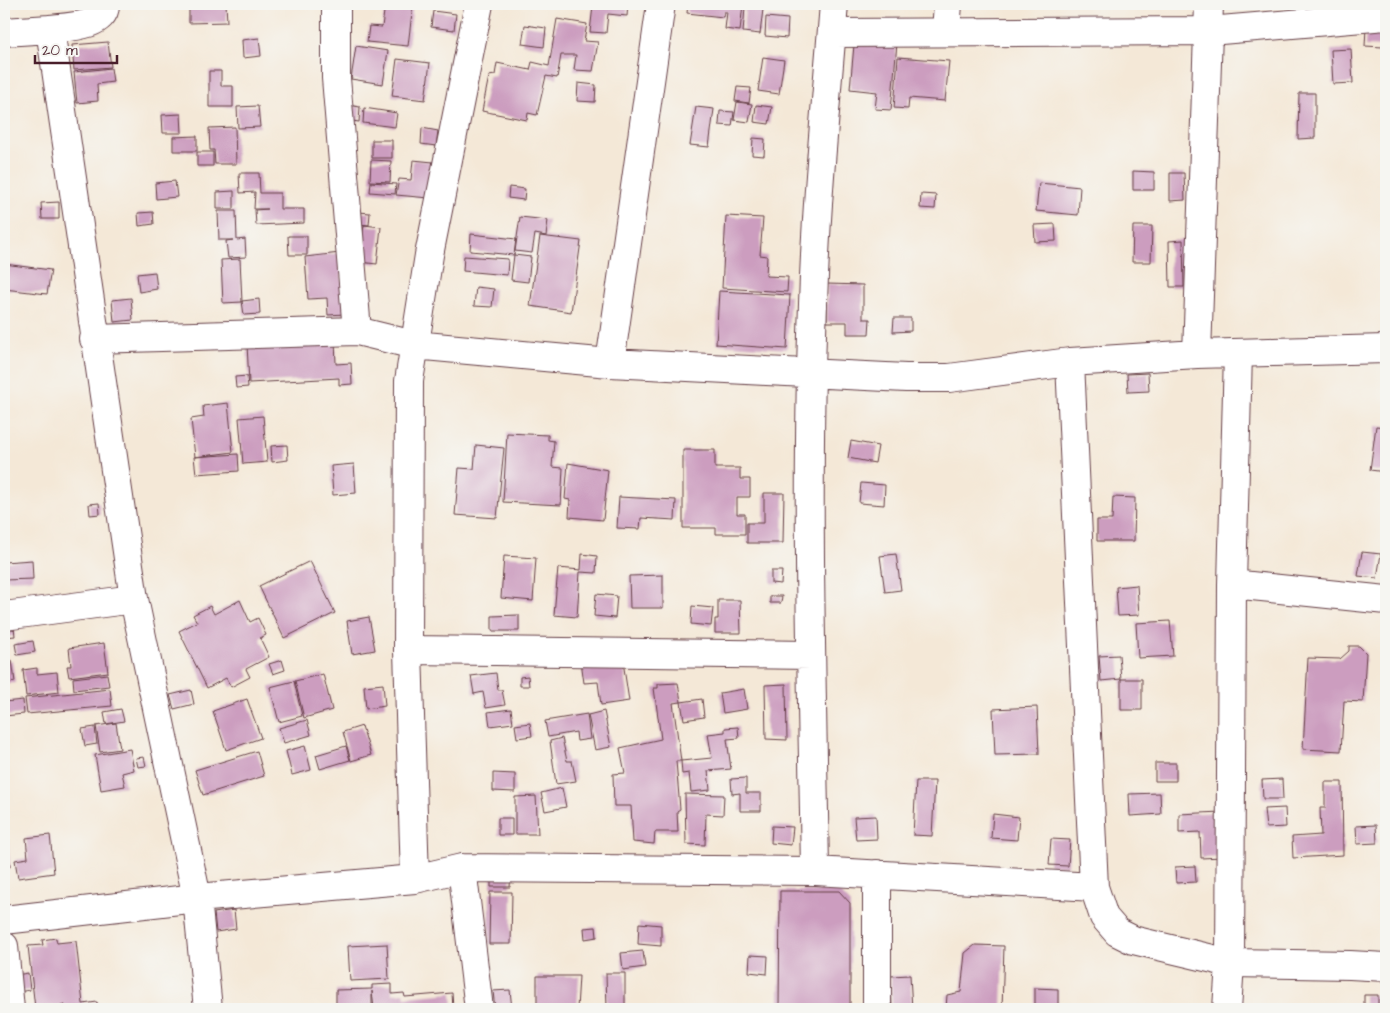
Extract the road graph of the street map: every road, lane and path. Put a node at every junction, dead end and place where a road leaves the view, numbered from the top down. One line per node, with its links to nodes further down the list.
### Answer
1 (105, 4): 9 (street)
2 (336, 4): 14 (street)
3 (479, 4): 17 (street)
4 (660, 4): 22 (street)
5 (834, 4): 13 (street)
6 (948, 4): 11 (street)
7 (1209, 4): 10 (street)
8 (1386, 16): 10 (street)
9 (50, 29): 12 (street); 16 (street)
10 (1209, 30): 11 (street); 20 (street)
11 (946, 31): 13 (street)
12 (4, 32)
13 (832, 34): 23 (street)
14 (357, 331): 16 (street); 17 (street)
15 (1386, 338): 18 (street)
16 (94, 339): 25 (street)
17 (414, 345): 22 (street); 28 (street)
18 (1386, 349): 19 (street)
19 (1238, 353): 20 (street); 24 (street)
20 (1197, 354): 21 (street)
21 (1070, 362): 23 (street); 34 (street)
22 (610, 364): 23 (street)
23 (811, 374): 29 (street)
24 (1232, 584): 26 (street); 38 (street)
25 (134, 600): 27 (street); 35 (street)
26 (1386, 600)
27 (4, 616)
28 (408, 650): 29 (street); 33 (street)
29 (811, 655): 31 (street)
30 (462, 868): 31 (street); 33 (street); 42 (street)
31 (816, 871): 32 (street)
32 (876, 874): 34 (street); 43 (street)
33 (415, 879): 35 (street)
34 (1094, 887): 38 (street)
35 (197, 898): 36 (street); 41 (street)
36 (4, 920)
37 (4, 946): 40 (street)
38 (1230, 963): 39 (street); 44 (street)
39 (1386, 967)
40 (10, 1009)
41 (208, 1009)
42 (480, 1009)
43 (878, 1009)
44 (1227, 1009)

